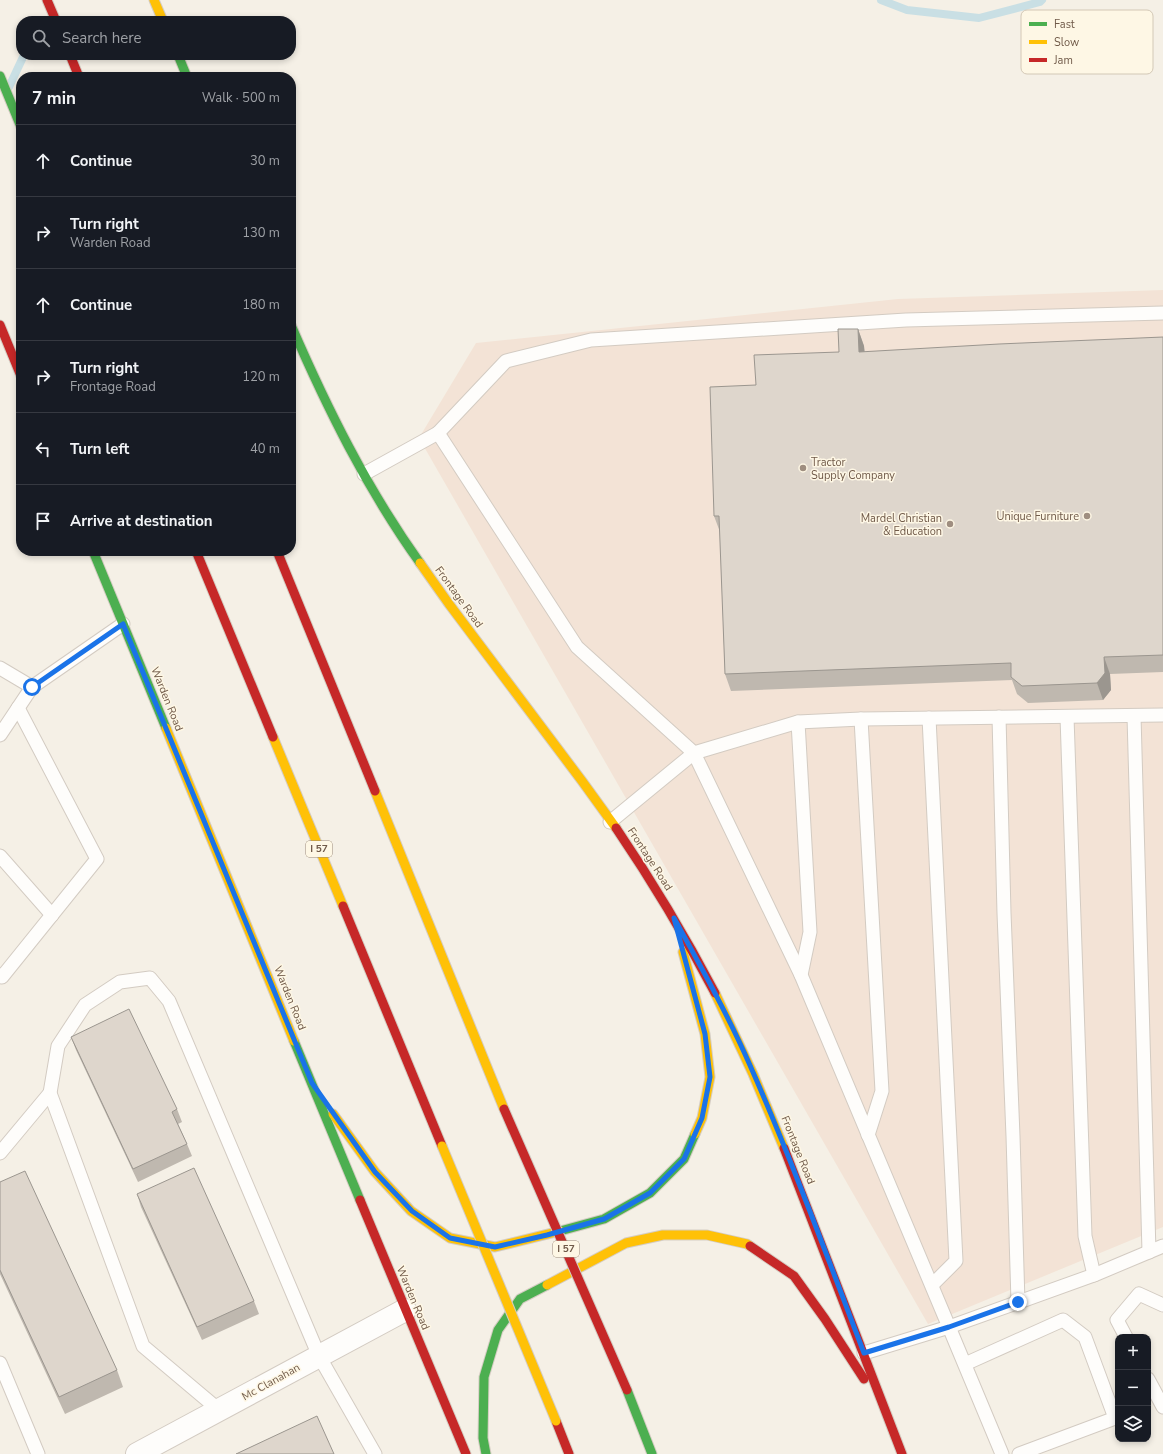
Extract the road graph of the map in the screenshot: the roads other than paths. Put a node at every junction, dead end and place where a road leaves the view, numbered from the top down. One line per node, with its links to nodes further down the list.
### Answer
1 (47, 0): 3 (main road)
2 (154, 0): 4 (main road)
3 (54, 16)
4 (161, 16)
5 (72, 60): 7 (main road)
6 (180, 60): 8 (main road)
7 (77, 72)
8 (185, 72)
9 (0, 76): 10 (main road)
10 (16, 115)
11 (1163, 313): 15 (lane)
12 (0, 325): 14 (main road)
13 (296, 336): 16 (main road, Frontage Road)
14 (16, 364)
15 (438, 433): 16 (lane); 32 (lane)
16 (364, 474): 33 (main road, Frontage Road)
17 (95, 556): 20 (main road, Warden Road)
18 (198, 556): 67 (main road, I 57, bridge)
19 (279, 556): 68 (main road, I 57, bridge)
20 (123, 624): 22 (lane); 39 (main road, Warden Road)
21 (0, 668): 22 (lane)
22 (32, 687): 23 (lane)
23 (18, 708): 31 (lane); 35 (lane)
24 (1163, 715): 25 (lane)
25 (1134, 716): 27 (lane); 44 (lane)
26 (1000, 717): 27 (lane); 28 (lane); 47 (lane)
27 (1067, 717): 45 (lane)
28 (929, 718): 29 (lane); 46 (lane)
29 (861, 719): 30 (lane); 41 (lane)
30 (798, 722): 32 (lane); 37 (lane)
31 (0, 735)
32 (694, 753): 33 (lane); 37 (lane)
33 (610, 822): 36 (main road, Frontage Road)
34 (0, 856): 35 (lane)
35 (52, 915): 38 (lane)
36 (674, 918): 39 (main road); 52 (main road, Frontage Road)
37 (801, 975): 41 (lane)
38 (1, 977)
39 (312, 1083): 49 (main road, Warden Road)
40 (50, 1093): 42 (lane); 53 (lane); 58 (lane)
41 (868, 1135): 46 (lane)
42 (0, 1153)
43 (1163, 1246): 44 (lane)
44 (1149, 1252): 45 (lane)
45 (1094, 1275): 47 (lane)
46 (932, 1286): 50 (lane)
47 (1018, 1302): 50 (lane)
48 (1163, 1305): 51 (lane)
49 (405, 1310): 53 (street, Mc Clanahan); 65 (main road, Warden Road)
50 (949, 1327): 52 (lane); 55 (lane)
51 (1124, 1334)
52 (864, 1353): 61 (main road, Frontage Road)
53 (319, 1356): 58 (street, Mc Clanahan); 64 (lane)
54 (0, 1363): 62 (lane)
55 (965, 1364): 59 (lane); 70 (lane)
56 (1151, 1388): 57 (lane)
57 (1157, 1405)
58 (219, 1410): 63 (street, Mc Clanahan)
59 (1115, 1412)
60 (1115, 1418): 71 (lane)
61 (889, 1419): 66 (main road); 69 (main road, Frontage Road)
62 (38, 1454)
63 (137, 1454)
64 (375, 1454)
65 (466, 1454)
66 (486, 1454)
67 (569, 1454)
68 (652, 1454)
69 (902, 1454)
70 (1002, 1454)
71 (1019, 1454)

